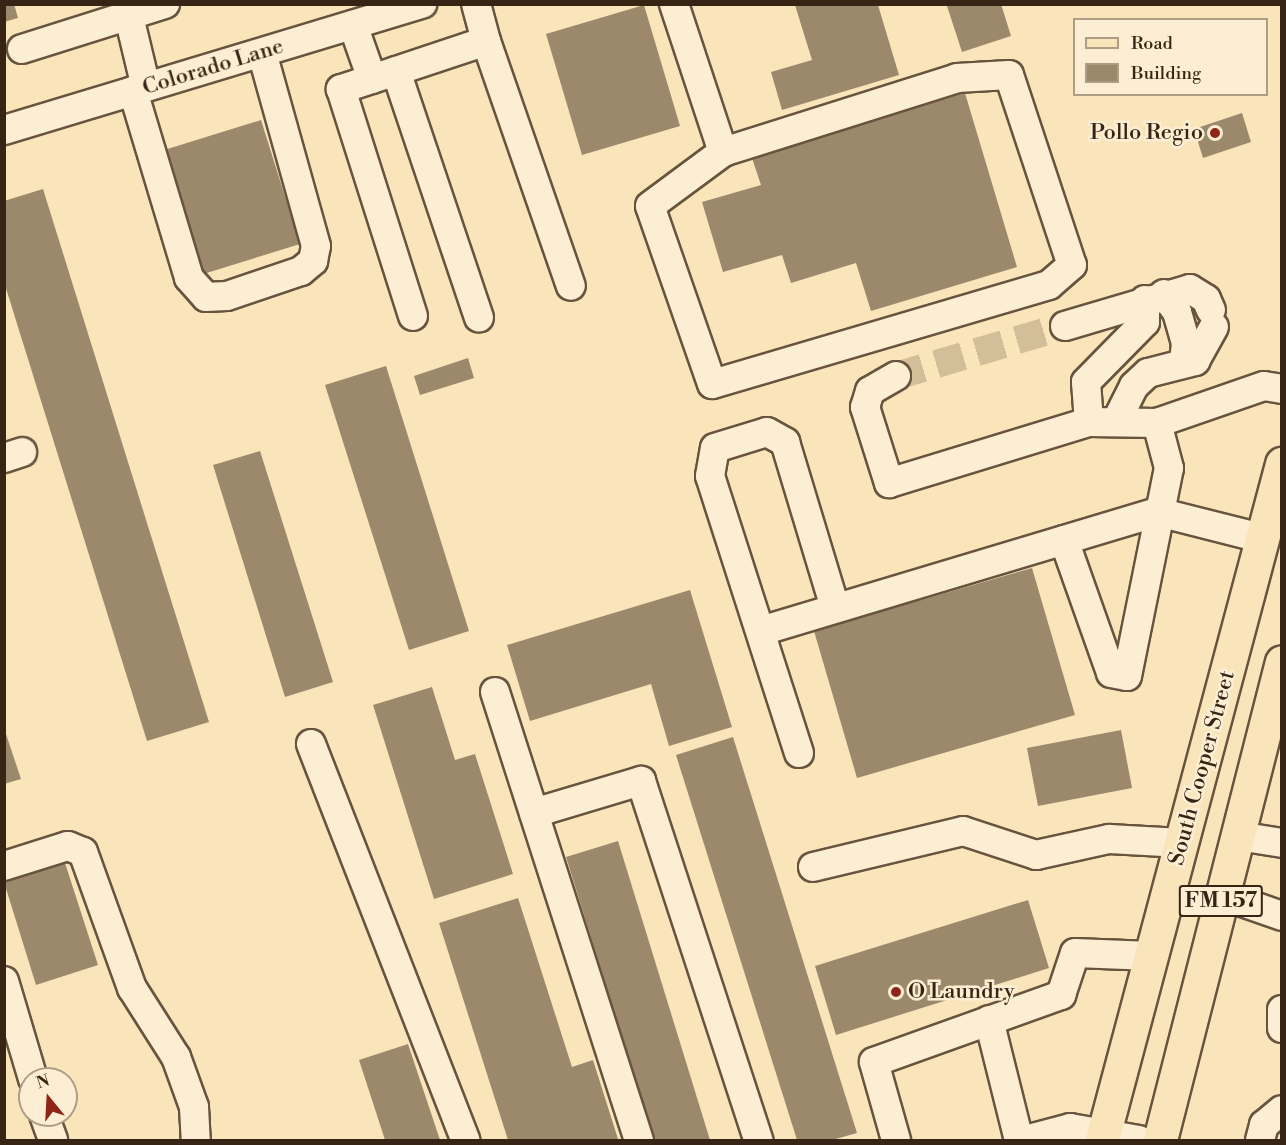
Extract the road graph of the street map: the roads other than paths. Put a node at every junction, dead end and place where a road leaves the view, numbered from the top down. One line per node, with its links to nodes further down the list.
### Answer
1 (165, 4): 5 (street)
2 (422, 4): 6 (street, Colorado Lane)
3 (476, 4): 7 (street)
4 (674, 4): 13 (street)
5 (122, 9): 8 (street); 11 (street)
6 (364, 16): 9 (street, Colorado Lane); 10 (street)
7 (486, 40): 10 (street); 14 (street)
8 (22, 49)
9 (262, 53): 11 (street, Colorado Lane); 11 (street)
10 (384, 75): 16 (street); 17 (street)
11 (140, 89): 12 (street, Colorado Lane)
12 (4, 130)
13 (723, 152): 13 (street)
14 (571, 286)
15 (1155, 297): 18 (street); 19 (street); 19 (street); 22 (street)
16 (413, 316)
17 (479, 317)
18 (1065, 326)
19 (1184, 363): 22 (street)
20 (896, 376): 22 (street)
21 (1281, 389): 23 (street)
22 (1102, 422): 23 (street)
23 (1157, 423): 25 (street)
24 (1281, 469): 26 (main road, South Cooper Street / FM 157)
25 (1158, 512): 26 (street); 27 (street); 27 (street)
26 (1261, 538): 37 (main road, South Cooper Street / FM 157)
27 (1064, 540): 28 (street)
28 (835, 608): 29 (street); 29 (street)
29 (761, 631): 34 (street)
30 (1281, 662): 33 (main road, FM 157)
31 (495, 693): 35 (street)
32 (311, 744): 52 (street)
33 (1270, 749): 36 (main road, FM 157)
34 (799, 753)
35 (534, 813): 53 (street); 54 (street)
36 (1238, 836): 38 (street); 41 (main road, FM 157)
37 (1182, 843): 40 (street); 43 (main road, South Cooper Street / FM 157)
38 (1281, 843)
39 (4, 866): 51 (street)
40 (813, 867)
41 (1222, 895): 42 (street); 59 (main road, FM 157)
42 (1281, 916)
43 (1152, 956): 46 (street); 50 (main road, South Cooper Street / FM 157)
44 (4, 981): 48 (street)
45 (1281, 1010): 47 (street)
46 (989, 1020): 55 (street); 56 (street)
47 (1281, 1028)
48 (29, 1067)
49 (1281, 1110): 60 (street)
50 (1102, 1136): 57 (street); 58 (street)
51 (196, 1140)
52 (465, 1140)
53 (639, 1140)
54 (758, 1140)
55 (896, 1140)
56 (1018, 1140)
57 (1025, 1140)
58 (1139, 1140)
59 (1160, 1140)
60 (1260, 1140)

